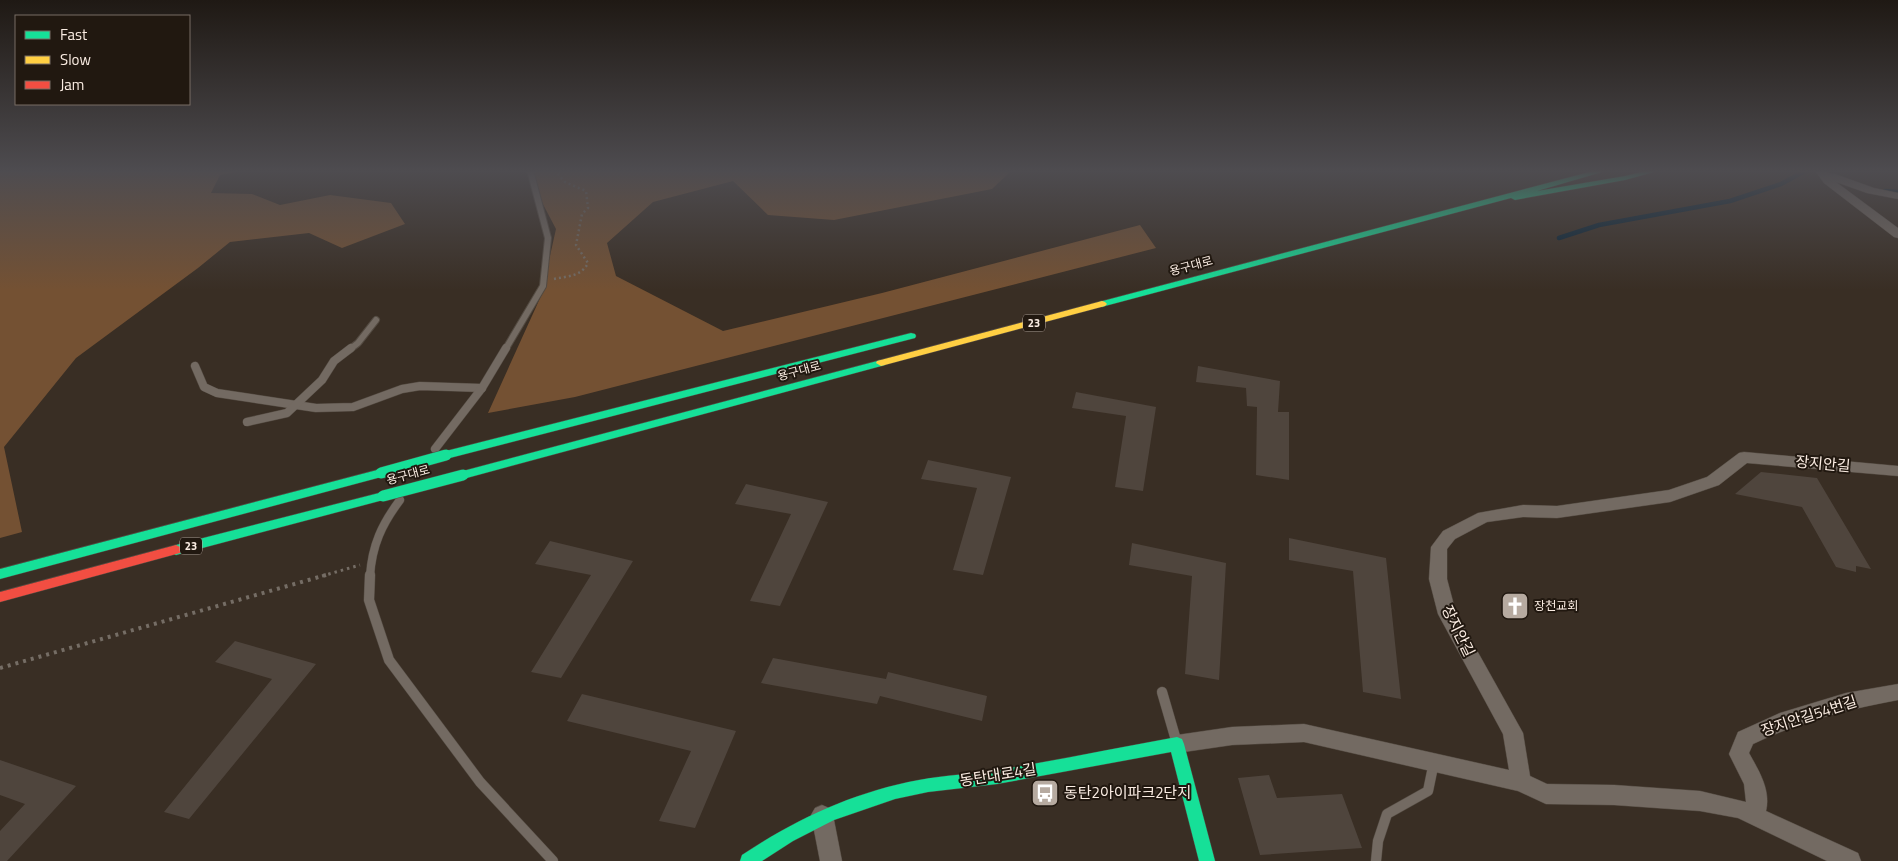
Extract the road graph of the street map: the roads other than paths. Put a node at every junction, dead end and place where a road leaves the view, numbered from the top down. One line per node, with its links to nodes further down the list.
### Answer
1 (541, 210): 8 (lane)
2 (1450, 210): 13 (main road, 용구대로 / 23, bridge)
3 (1867, 210): 4 (street)
4 (1898, 234)
5 (376, 320): 9 (lane)
6 (921, 334): 12 (main road, 용구대로 / 23, bridge)
7 (195, 366): 9 (lane)
8 (482, 388): 9 (lane); 21 (lane)
9 (295, 405): 10 (lane)
10 (246, 422)
11 (1898, 471): 18 (street, 장지안길)
12 (0, 574)
13 (0, 597)
14 (1162, 692): 16 (lane)
15 (1898, 692): 20 (street, 장지안길54번길)
16 (1177, 744): 17 (street); 19 (main road, 동탄대로4길); 24 (main road)
17 (1434, 762): 18 (street); 25 (lane)
18 (1521, 782): 20 (street)
19 (822, 815): 22 (main road, 동탄대로4길); 23 (street)
20 (1754, 816): 26 (street)
21 (553, 861)
22 (748, 861)
23 (831, 861)
24 (1207, 861)
25 (1376, 861)
26 (1850, 861)

